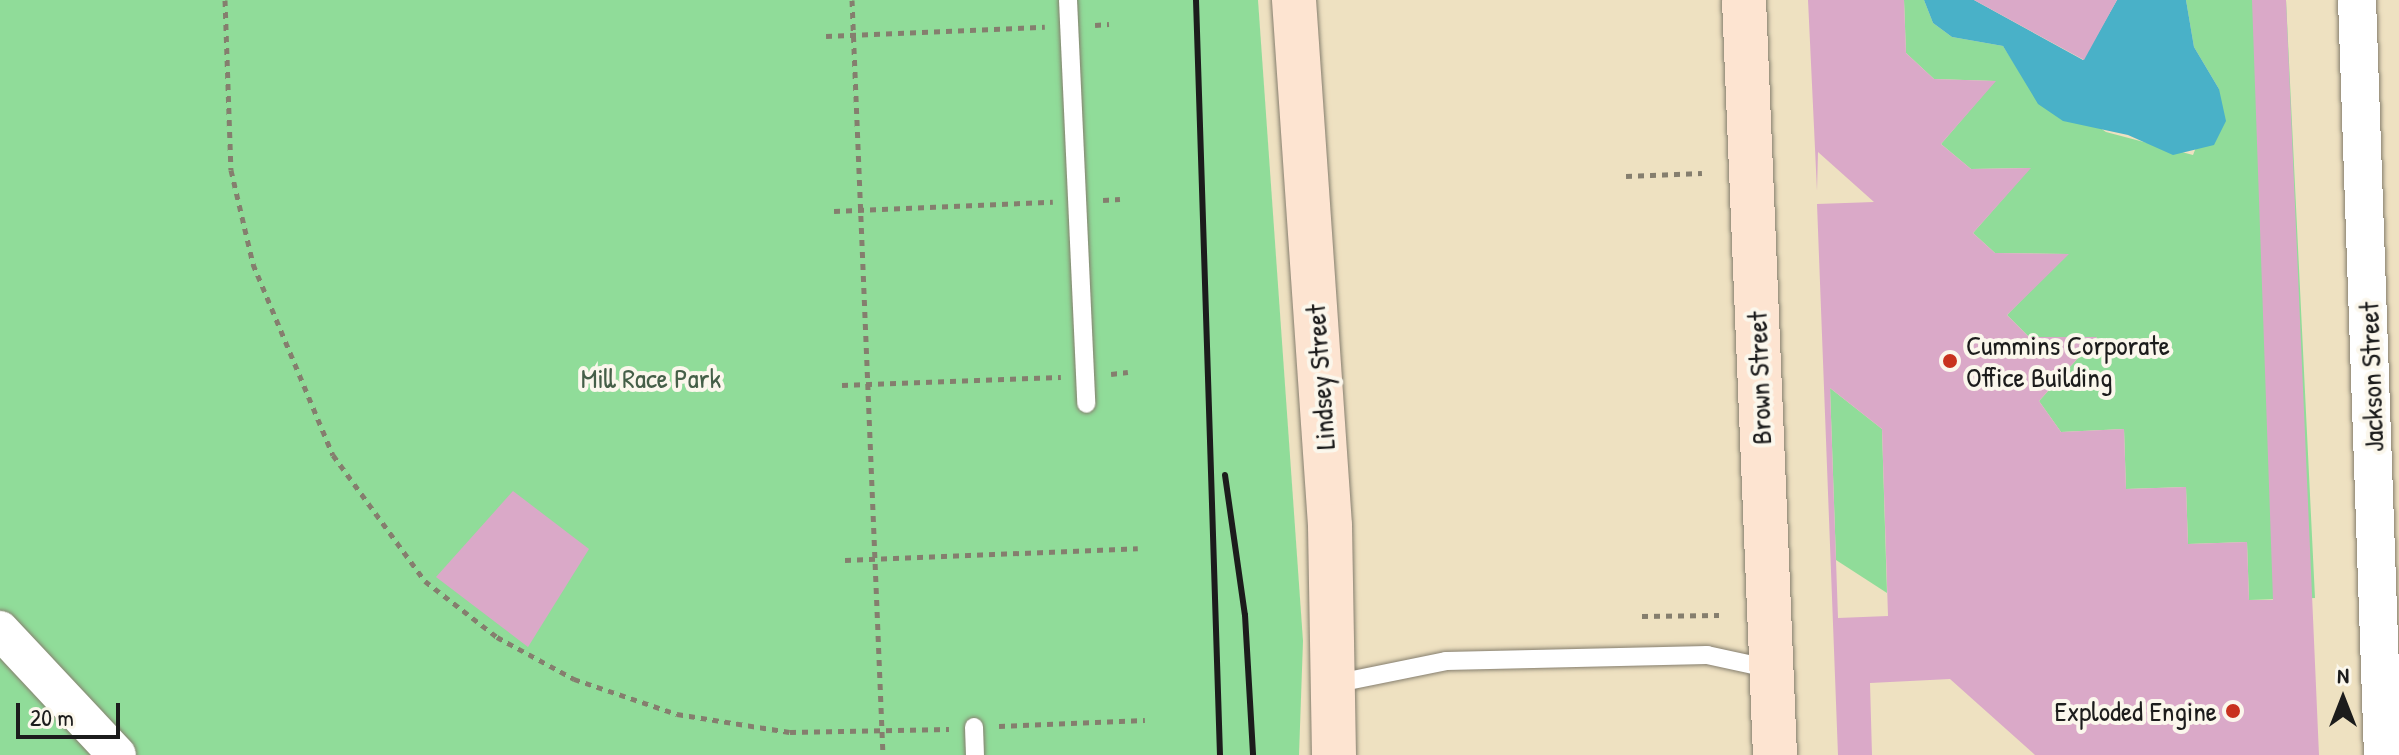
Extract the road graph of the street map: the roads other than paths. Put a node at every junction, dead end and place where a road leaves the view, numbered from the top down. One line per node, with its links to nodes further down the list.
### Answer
1 (1068, 0): 6 (lane)
2 (1294, 0): 10 (main road, Lindsey Street)
3 (1744, 0): 9 (main road, Brown Street)
4 (2357, 0): 5 (street, Jackson Street)
5 (2384, 319): 7 (street, Jackson Street)
6 (1086, 404)
7 (2389, 621): 16 (street, Jackson Street)
8 (0, 630): 12 (street)
9 (1771, 669): 10 (lane); 15 (main road, Brown Street)
10 (1338, 683): 14 (main road, Lindsey Street)
11 (974, 727): 13 (lane)
12 (117, 755)
13 (975, 755)
14 (1334, 755)
15 (1775, 755)
16 (2383, 755)

